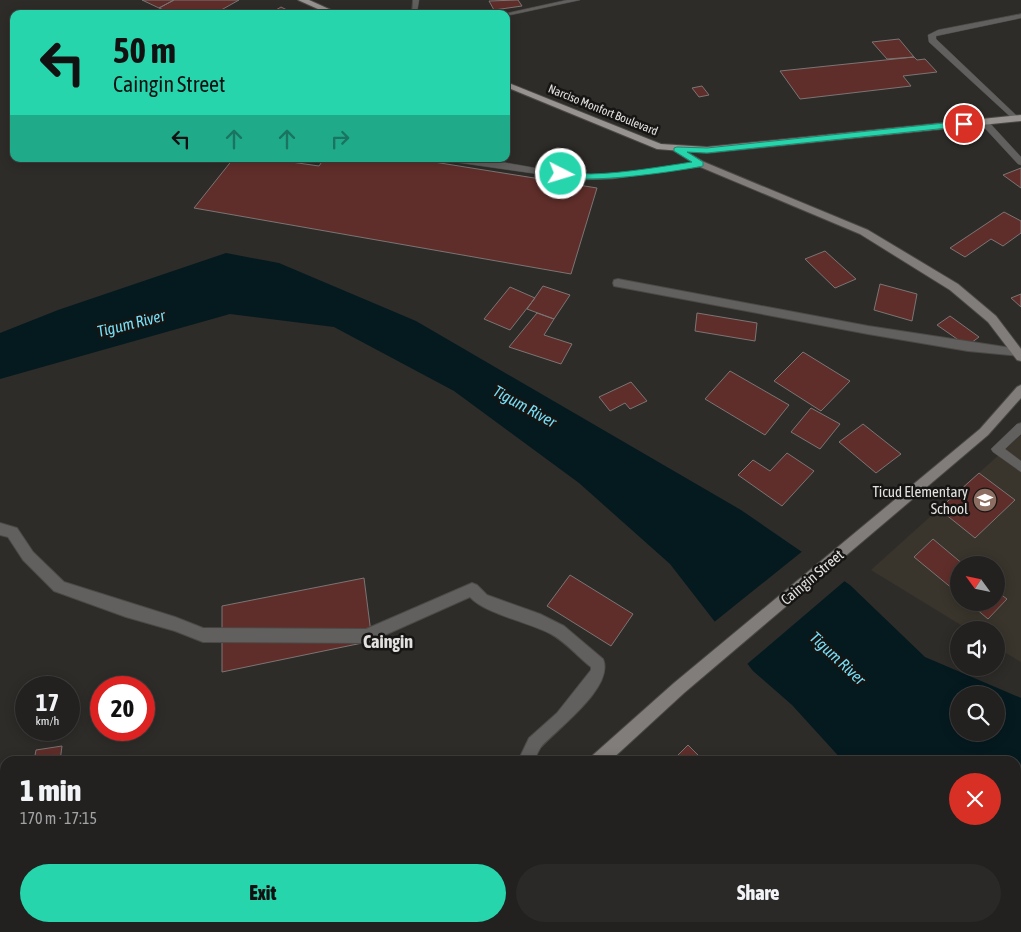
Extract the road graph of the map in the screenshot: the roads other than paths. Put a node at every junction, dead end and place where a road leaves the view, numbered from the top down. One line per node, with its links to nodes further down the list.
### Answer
1 (302, 0): 3 (main road)
2 (577, 0): 4 (lane)
3 (326, 10)
4 (510, 13)
5 (1021, 16): 7 (lane)
6 (510, 86): 9 (main road, Narciso Monfort Boulevard)
7 (1018, 118): 8 (main road, Narciso Monfort Boulevard)
8 (984, 122): 9 (main road, Narciso Monfort Boulevard); 11 (lane)
9 (677, 150): 12 (main road)
10 (476, 162): 12 (lane)
11 (1021, 162)
12 (700, 164): 14 (main road)
13 (618, 283): 14 (street)
14 (1019, 355)
15 (1021, 390): 20 (main road, Caingin Street)
16 (1021, 427): 17 (lane)
17 (1021, 467)
18 (0, 529): 19 (street)
19 (528, 756)
20 (605, 756)

